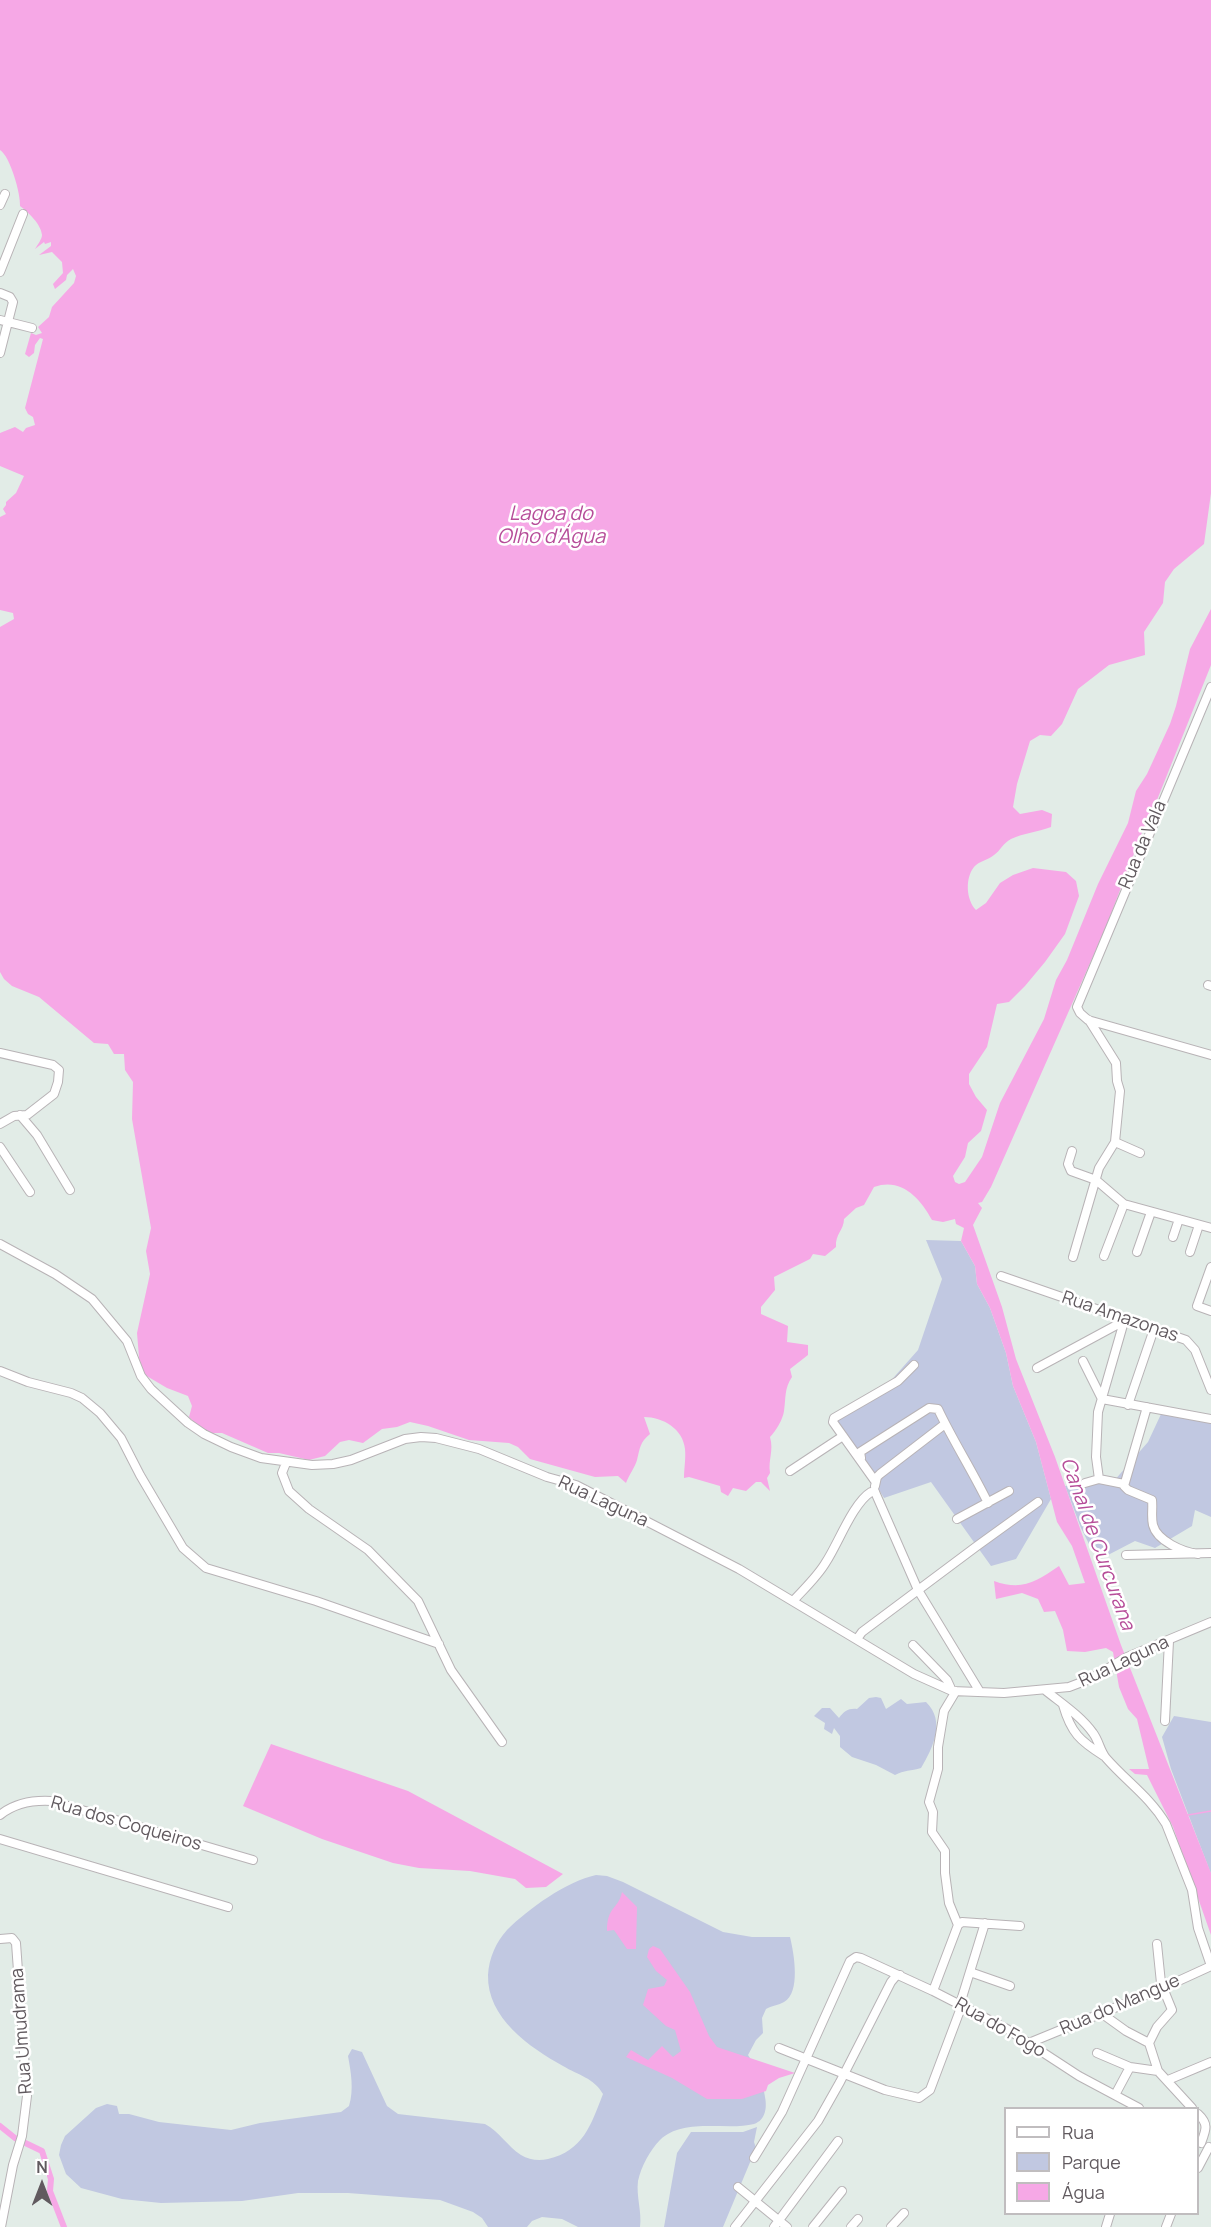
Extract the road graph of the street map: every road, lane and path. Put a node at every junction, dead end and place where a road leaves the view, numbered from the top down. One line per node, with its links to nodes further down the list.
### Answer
1 (5, 194): 2 (street)
2 (0, 205)
3 (23, 214): 4 (street)
4 (0, 273)
5 (0, 293): 6 (street)
6 (4, 321): 7 (street); 8 (street)
7 (32, 328)
8 (0, 353)
9 (1211, 687): 10 (street, Rua da Vala)
10 (1089, 1020): 12 (street); 15 (street)
11 (0, 1053): 13 (street)
12 (1211, 1055)
13 (20, 1115): 14 (street); 20 (street)
14 (0, 1124)
15 (1115, 1143): 18 (street); 19 (street)
16 (0, 1148): 21 (street)
17 (1072, 1151): 19 (street)
18 (1140, 1153)
19 (1096, 1180): 22 (street); 32 (street)
20 (70, 1190)
21 (30, 1192)
22 (1124, 1204): 23 (street); 31 (street)
23 (1151, 1212): 24 (street); 29 (street)
24 (1179, 1219): 25 (street); 27 (street)
25 (1199, 1225): 26 (street); 30 (street)
26 (1211, 1228)
27 (1173, 1237)
28 (0, 1244): 50 (street, Rua Laguna)
29 (1137, 1251)
30 (1190, 1251)
31 (1104, 1256)
32 (1073, 1257)
33 (1211, 1267): 35 (street)
34 (1001, 1276): 36 (street, Rua Amazonas)
35 (1211, 1311)
36 (1124, 1319): 37 (street, Rua Amazonas); 40 (street); 43 (street)
37 (1154, 1329): 42 (street, Rua Amazonas); 44 (street)
38 (1083, 1361): 43 (street)
39 (914, 1365): 48 (street)
40 (1037, 1368)
41 (0, 1371): 69 (street)
42 (1211, 1390)
43 (1102, 1399): 44 (street); 52 (street)
44 (1128, 1405): 45 (street)
45 (1148, 1407): 46 (street); 55 (street)
46 (1211, 1419)
47 (945, 1424): 49 (street); 53 (street); 58 (street)
48 (843, 1436): 49 (street); 51 (street)
49 (861, 1458): 53 (street)
50 (286, 1463): 65 (street, Rua Laguna); 69 (street)
51 (790, 1471)
52 (1099, 1479): 54 (street); 55 (street)
53 (876, 1481): 57 (street)
54 (1085, 1483)
55 (1124, 1484): 62 (street)
56 (1009, 1491): 58 (street)
57 (875, 1492): 64 (street); 65 (street)
58 (988, 1503): 60 (street)
59 (1038, 1503): 64 (street)
60 (957, 1519)
61 (1211, 1553): 62 (street)
62 (1198, 1554): 63 (street)
63 (1126, 1555)
64 (918, 1590): 67 (street); 73 (street)
65 (793, 1601): 67 (street, Rua Laguna)
66 (1211, 1622): 68 (street, Rua Laguna)
67 (857, 1639): 72 (street, Rua Laguna)
68 (1169, 1641): 71 (street, Rua Laguna); 75 (street)
69 (439, 1644): 76 (street)
70 (913, 1645): 72 (street)
71 (1045, 1690): 73 (street, Rua Laguna); 74 (street)
72 (954, 1691): 73 (street, Rua Laguna); 83 (street)
73 (980, 1692)
74 (1063, 1704): 77 (street); 77 (street)
75 (1165, 1721)
76 (502, 1742)
77 (1104, 1756): 87 (street)
78 (0, 1815): 80 (street, Rua dos Coqueiros)
79 (0, 1839): 81 (street)
80 (253, 1860)
81 (228, 1907)
82 (985, 1923): 83 (street); 84 (street); 88 (street)
83 (958, 1925): 92 (street)
84 (1020, 1926)
85 (0, 1940): 119 (street, Rua Umudrama)
86 (1157, 1944): 91 (street)
87 (1211, 1966): 91 (street, Rua do Mangue)
88 (970, 1972): 90 (street); 93 (street)
89 (900, 1975): 92 (street, Rua do Fogo); 99 (street, Rua do Fogo); 103 (street)
90 (1010, 1986)
91 (1163, 1988): 94 (street, Rua do Mangue); 96 (street)
92 (933, 1990): 93 (street, Rua do Fogo)
93 (961, 2005): 95 (street, Rua do Fogo); 103 (street)
94 (1101, 2013): 95 (street, Rua do Mangue); 96 (street)
95 (1029, 2043): 105 (street, Rua do Fogo)
96 (1149, 2043): 102 (street)
97 (779, 2048): 99 (street)
98 (1097, 2053): 101 (street)
99 (806, 2058): 103 (street); 111 (street)
100 (1211, 2062): 104 (street)
101 (1130, 2067): 102 (street); 105 (street)
102 (1158, 2072): 104 (street)
103 (844, 2074): 115 (street)
104 (1168, 2080): 107 (street)
105 (1115, 2095): 106 (street, Rua do Fogo)
106 (1136, 2107)
107 (1190, 2107)
108 (1199, 2116): 110 (street)
109 (838, 2141): 118 (street)
110 (1205, 2145): 112 (street)
111 (754, 2158)
112 (1199, 2162)
113 (738, 2187): 115 (street)
114 (842, 2191): 122 (street)
115 (755, 2200): 118 (street); 120 (street)
116 (904, 2213): 124 (street)
117 (858, 2219): 123 (street)
118 (776, 2224): 121 (street)
119 (1, 2227)
120 (735, 2227)
121 (787, 2227)
122 (813, 2227)
123 (851, 2227)
124 (891, 2227)

